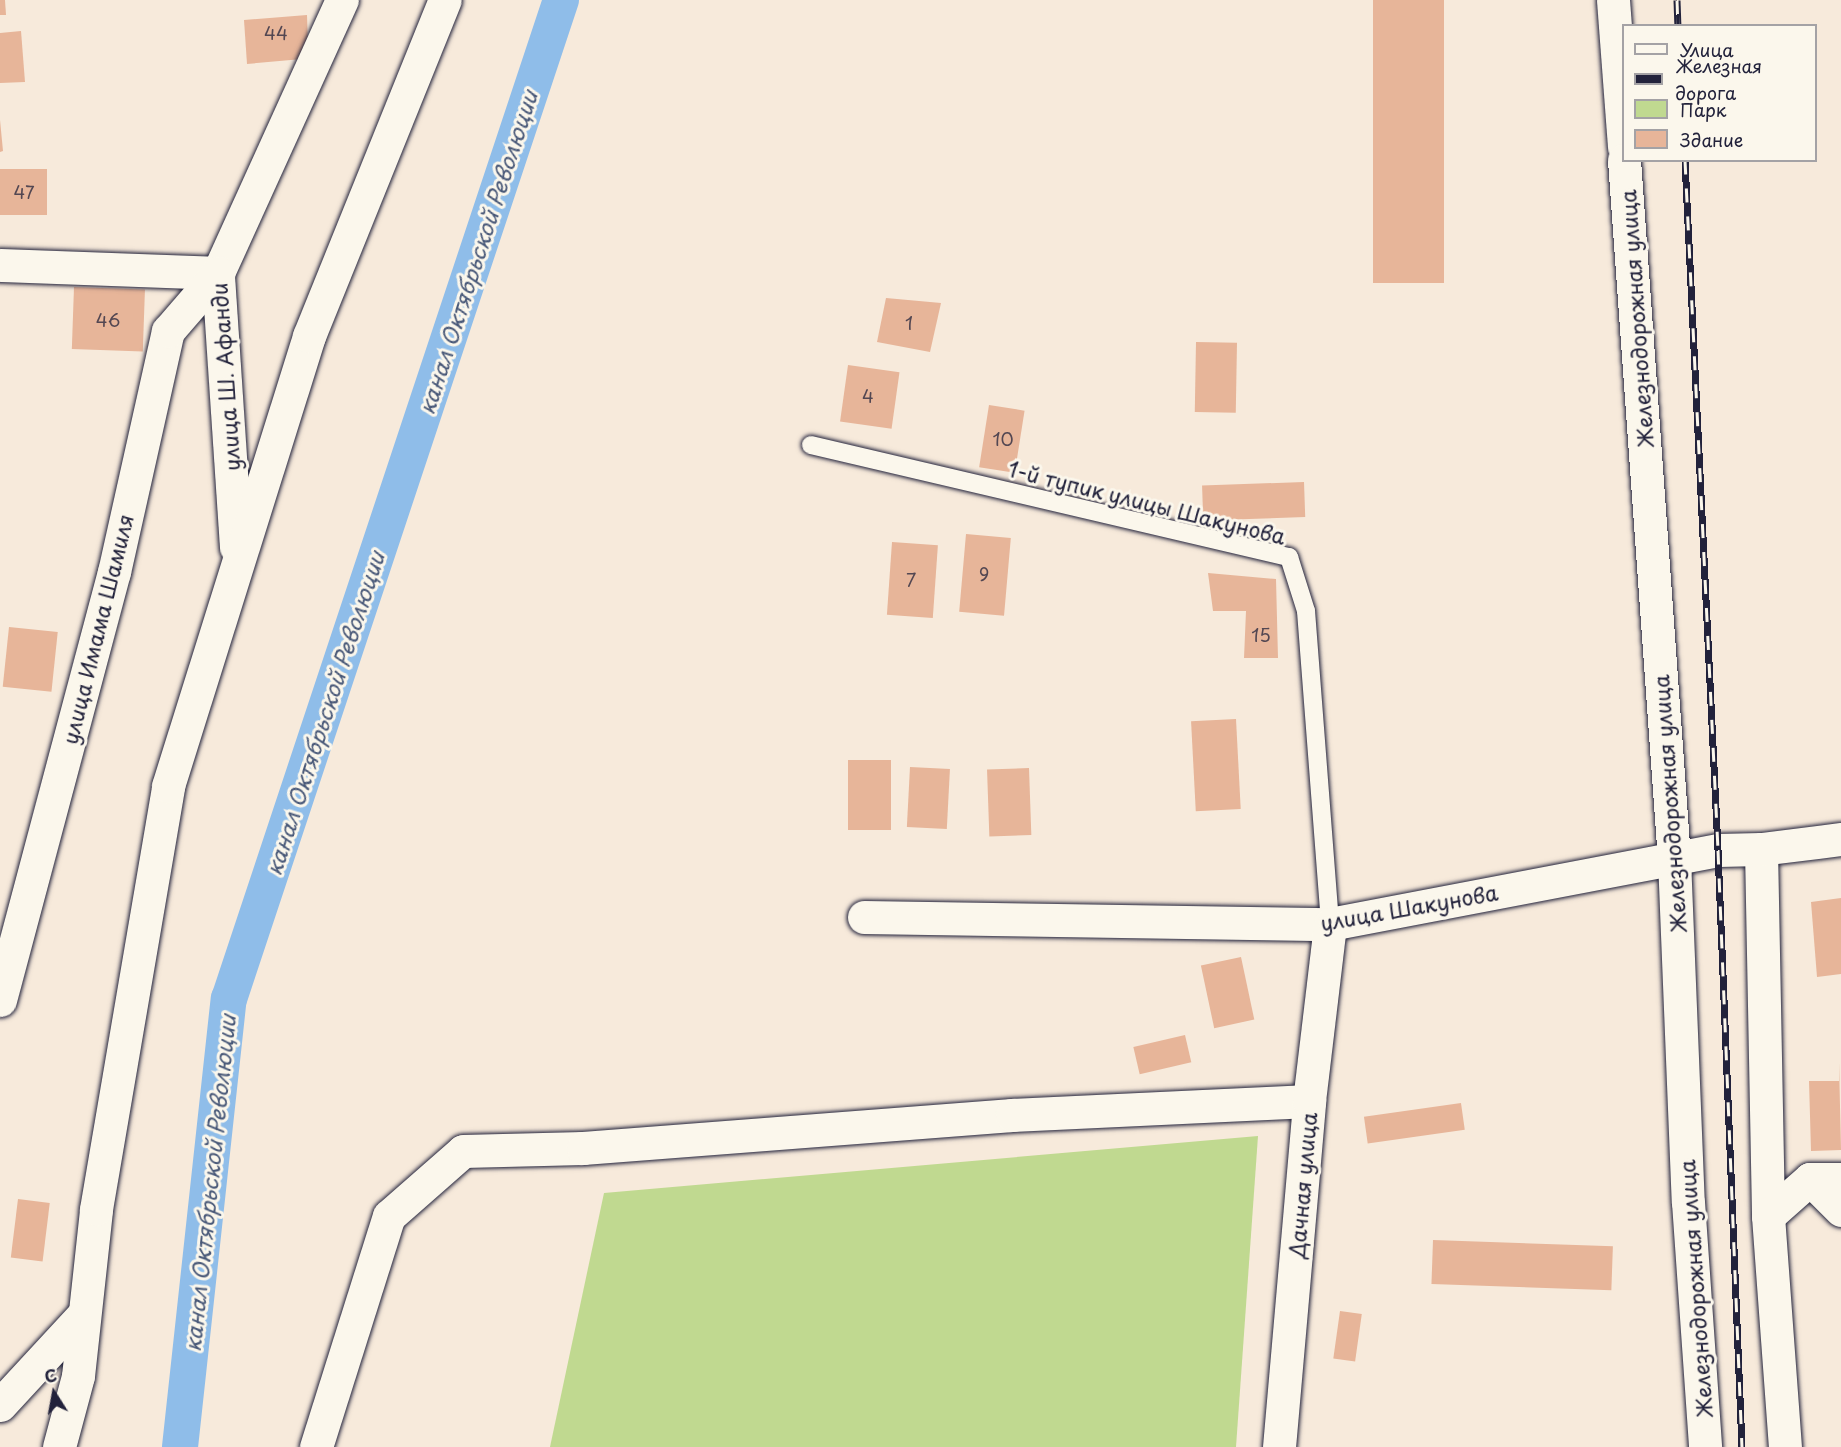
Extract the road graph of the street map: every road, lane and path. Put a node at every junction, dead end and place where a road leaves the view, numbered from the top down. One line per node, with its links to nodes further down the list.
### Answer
1 (315, 0): 5 (street)
2 (342, 0): 5 (street, улица Ш. Афанди)
3 (445, 0): 11 (street)
4 (1613, 0): 6 (street)
5 (317, 50): 9 (street, улица Ш. Афанди)
6 (1622, 132)
7 (1624, 162): 14 (street, Железнодорожная улица)
8 (0, 265): 9 (street)
9 (218, 273): 11 (street, улица Ш. Афанди); 17 (street, улица Имама Шамиля)
10 (811, 445): 16 (lane, 1-й тупик улицы Шакунова)
11 (237, 565): 22 (street)
12 (1841, 839): 13 (street, улица Шакунова)
13 (1761, 849): 14 (street, улица Шакунова); 21 (street)
14 (1674, 858): 16 (street, улица Шакунова); 27 (street, Железнодорожная улица)
15 (864, 917): 16 (street, улица Шакунова)
16 (1330, 924): 18 (street, Дачная улица)
17 (0, 1000)
18 (1309, 1101): 25 (street); 26 (street, Дачная улица)
19 (1826, 1179): 20 (street); 21 (street)
20 (1841, 1210)
21 (1768, 1216): 28 (street)
22 (84, 1314): 23 (street); 24 (street)
23 (0, 1405)
24 (58, 1447)
25 (316, 1447)
26 (1279, 1447)
27 (1706, 1447)
28 (1785, 1447)

